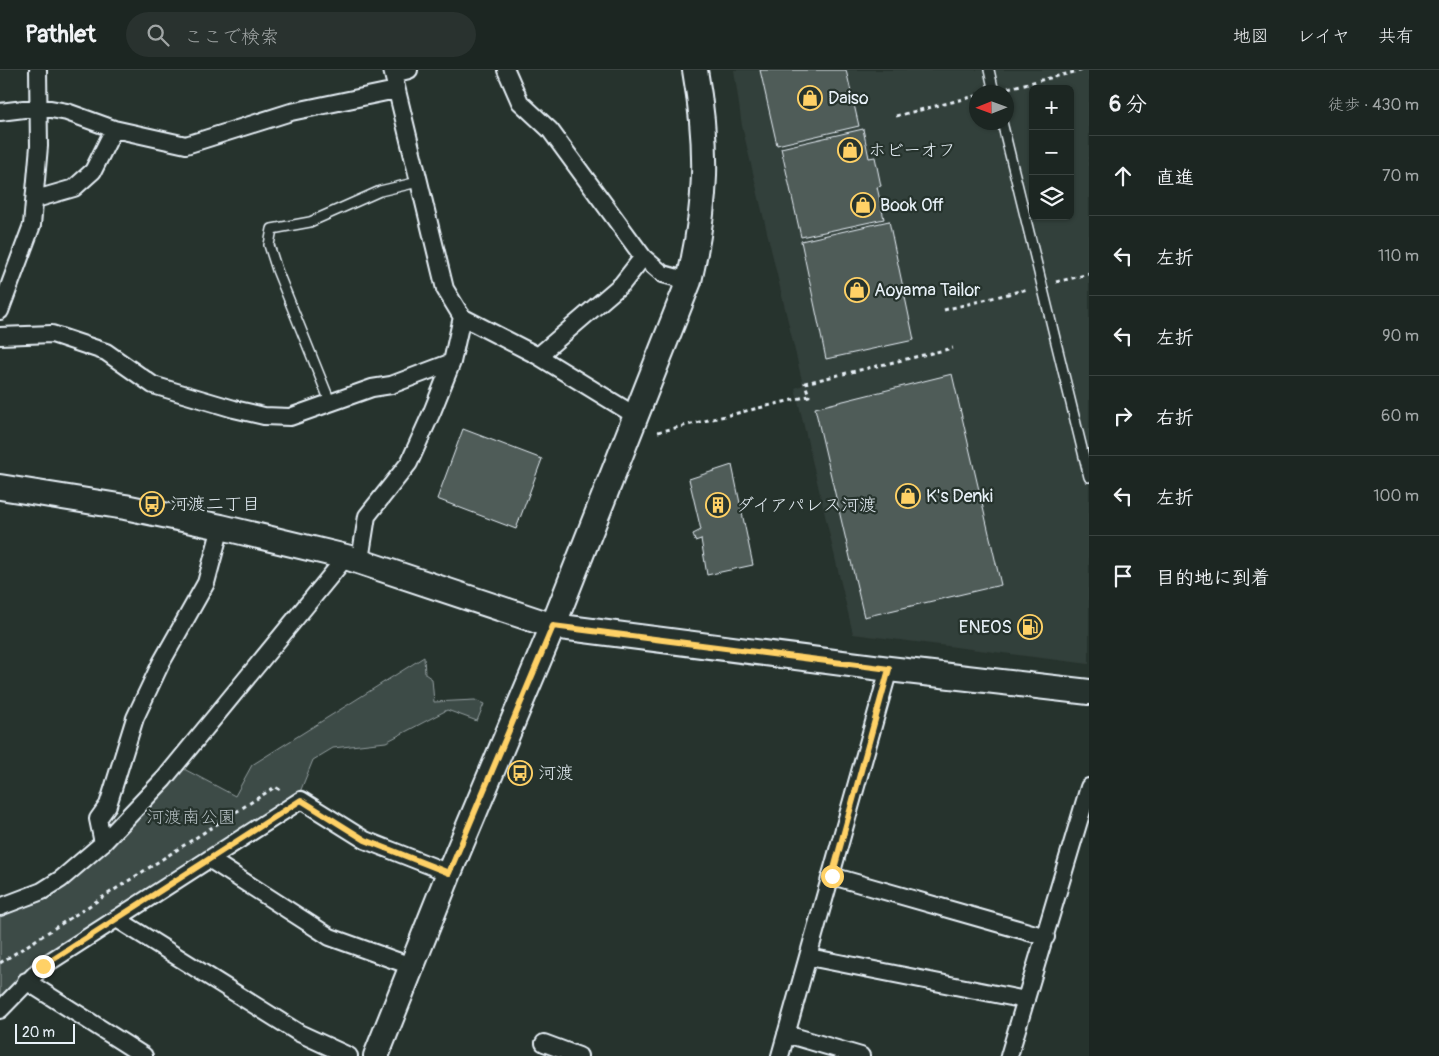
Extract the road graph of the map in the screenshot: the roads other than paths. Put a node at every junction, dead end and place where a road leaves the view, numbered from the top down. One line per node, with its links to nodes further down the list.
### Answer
1 (38, 70): 8 (street)
2 (409, 70): 6 (street)
3 (506, 70): 14 (street)
4 (696, 70): 15 (street)
5 (989, 70): 7 (lane)
6 (393, 78): 10 (street); 12 (street)
7 (992, 85)
8 (40, 107): 9 (street); 10 (street); 13 (street)
9 (0, 112)
10 (114, 129): 13 (street)
11 (1004, 130): 23 (lane)
12 (418, 182): 17 (street); 21 (lane)
13 (36, 199): 16 (street)
14 (643, 257): 15 (street); 19 (street)
15 (689, 281): 22 (street)
16 (0, 312)
17 (462, 317): 19 (street); 20 (street)
18 (0, 336): 21 (street)
19 (538, 356): 22 (street)
20 (452, 362): 21 (street); 26 (street)
21 (331, 404)
22 (636, 416): 27 (street)
23 (1089, 477)
24 (0, 487): 25 (street)
25 (221, 527): 26 (street); 31 (street)
26 (353, 559): 27 (street); 31 (street)
27 (553, 626): 28 (street); 33 (street)
28 (889, 669): 29 (street); 34 (street)
29 (1089, 692)
30 (1089, 787): 37 (street)
31 (103, 842): 35 (street)
32 (209, 859): 33 (street); 36 (street); 39 (street)
33 (449, 873): 39 (street)
34 (832, 876): 37 (street); 38 (street)
35 (0, 907)
36 (117, 919): 40 (street); 46 (street)
37 (1046, 937): 41 (street)
38 (809, 957): 41 (street); 43 (street)
39 (412, 966): 47 (street)
40 (26, 981): 42 (street); 45 (street)
41 (1026, 1000): 51 (street)
42 (0, 1010)
43 (786, 1034): 49 (street); 50 (street)
44 (544, 1043): 48 (street)
45 (144, 1056)
46 (350, 1056)
47 (376, 1056)
48 (579, 1056)
49 (780, 1056)
50 (861, 1056)
51 (1009, 1056)

